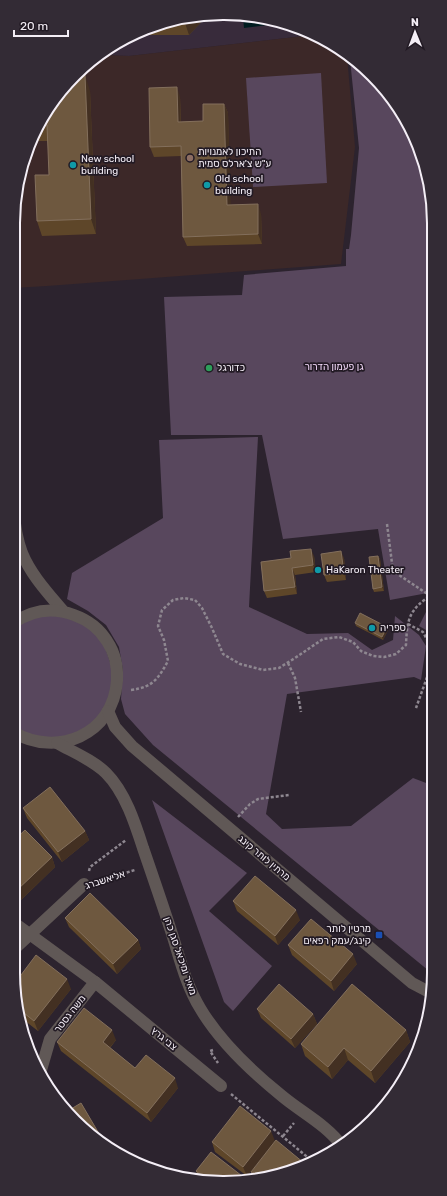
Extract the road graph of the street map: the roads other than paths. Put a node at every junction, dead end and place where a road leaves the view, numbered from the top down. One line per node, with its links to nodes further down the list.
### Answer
1 (20, 546): 2 (street)
2 (63, 611): 3 (street); 4 (street)
3 (20, 618)
4 (108, 711): 6 (street); 12 (street, מרתין לותר קינג)
5 (20, 736): 6 (street)
6 (57, 743): 15 (street, מאיר ומיכאל סגן כהן)
7 (84, 884): 9 (street, אליאשברג)
8 (20, 927): 9 (street, צבי גרץ)
9 (30, 935): 10 (street, אליאשברג); 11 (street, צבי גרץ)
10 (20, 944)
11 (95, 982): 13 (street, משה גסטר); 14 (street, צבי גרץ)
12 (426, 991)
13 (42, 1065)
14 (221, 1086)
15 (338, 1141)

